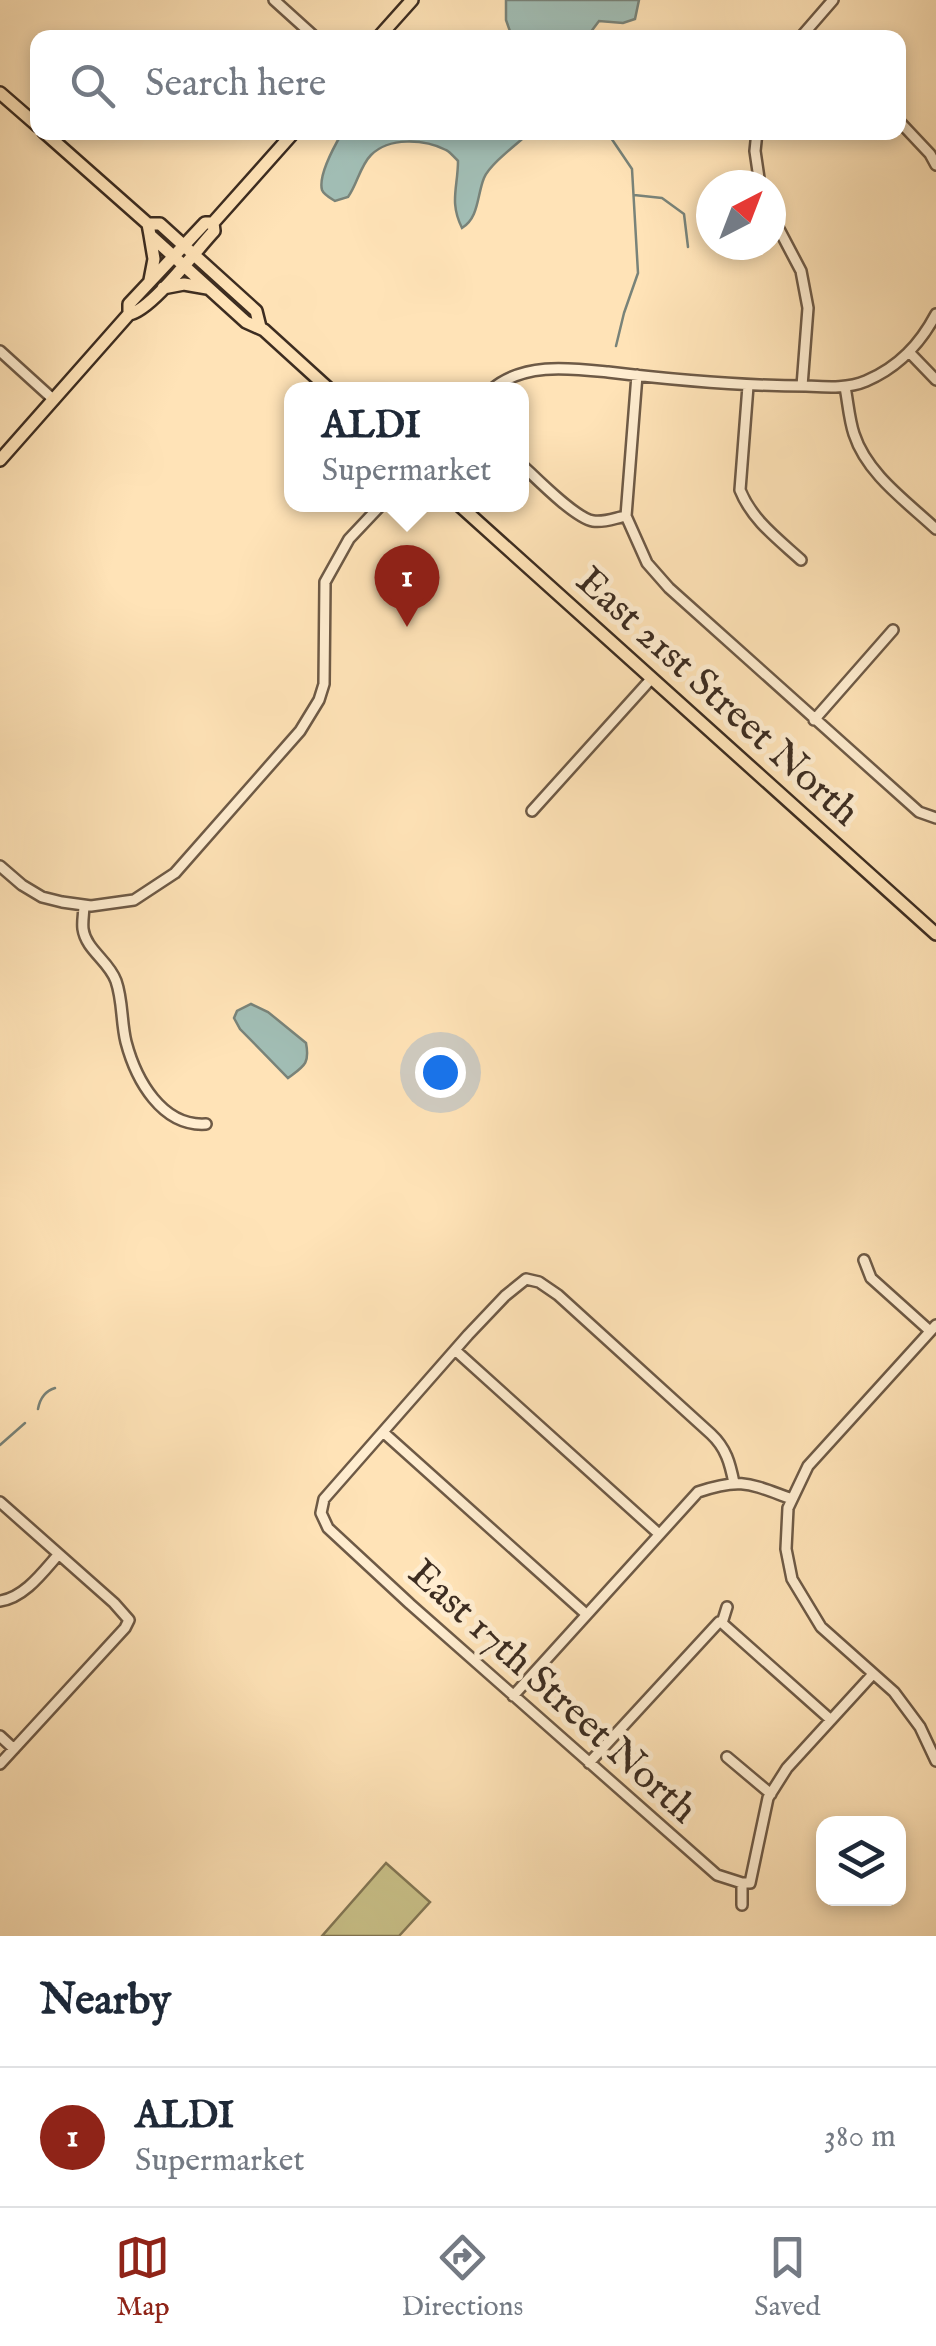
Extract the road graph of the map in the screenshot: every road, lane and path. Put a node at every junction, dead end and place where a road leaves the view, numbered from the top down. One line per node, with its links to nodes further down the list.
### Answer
1 (274, 0): 4 (street)
2 (412, 0): 5 (main road)
3 (834, 0): 6 (street)
4 (307, 30)
5 (385, 30)
6 (809, 30)
7 (0, 93): 8 (main road)
8 (30, 119)
9 (906, 128): 13 (street)
10 (53, 140): 15 (main road)
11 (287, 140): 17 (main road)
12 (756, 140): 14 (street)
13 (936, 164)
14 (758, 170)
15 (149, 229): 17 (main road); 18 (main road); 19 (main road)
16 (786, 242): 32 (street)
17 (188, 250): 18 (main road); 24 (main road)
18 (179, 260): 19 (main road); 20 (main road); 21 (main road)
19 (150, 281): 22 (main road)
20 (162, 288): 21 (main road); 22 (main road)
21 (210, 289): 24 (main road)
22 (128, 314): 34 (main road)
23 (936, 314): 26 (street)
24 (260, 327): 29 (main road)
25 (0, 351): 34 (street)
26 (910, 353): 28 (street); 33 (street)
27 (637, 375): 30 (street); 31 (street); 39 (street)
28 (936, 380)
29 (321, 382)
30 (503, 382)
31 (748, 386): 32 (street); 41 (street)
32 (802, 386): 33 (street)
33 (845, 387): 40 (street)
34 (54, 400): 35 (main road)
35 (0, 460)
36 (529, 472): 39 (street)
37 (375, 512): 48 (street)
38 (467, 512): 43 (main road, East 21st Street North)
39 (626, 516): 44 (street)
40 (936, 529)
41 (802, 560)
42 (892, 630): 44 (street)
43 (652, 678): 45 (street); 49 (main road, East 21st Street North)
44 (814, 720): 46 (street)
45 (532, 811)
46 (936, 818)
47 (0, 866): 48 (street)
48 (84, 905): 50 (street)
49 (936, 934)
50 (206, 1124)
51 (864, 1260): 52 (street)
52 (933, 1328): 56 (street)
53 (454, 1350): 54 (street); 55 (street); 58 (street)
54 (384, 1432): 62 (street); 65 (street, East 17th Street North)
55 (734, 1483): 56 (street); 58 (street)
56 (792, 1499): 64 (street)
57 (0, 1502): 59 (street)
58 (659, 1534): 62 (street)
59 (58, 1555): 60 (street); 68 (street)
60 (0, 1601)
61 (727, 1607): 63 (street)
62 (586, 1614): 65 (street)
63 (722, 1622): 66 (street); 71 (street)
64 (873, 1674): 66 (street); 70 (street)
65 (513, 1696): 71 (street, East 17th Street North)
66 (831, 1720): 73 (street)
67 (0, 1736): 68 (street)
68 (14, 1749): 72 (street)
69 (727, 1757): 73 (street)
70 (936, 1761)
71 (589, 1763): 74 (street, East 17th Street North)
72 (0, 1764)
73 (771, 1794): 74 (street)
74 (742, 1883): 75 (street)
75 (742, 1904)

